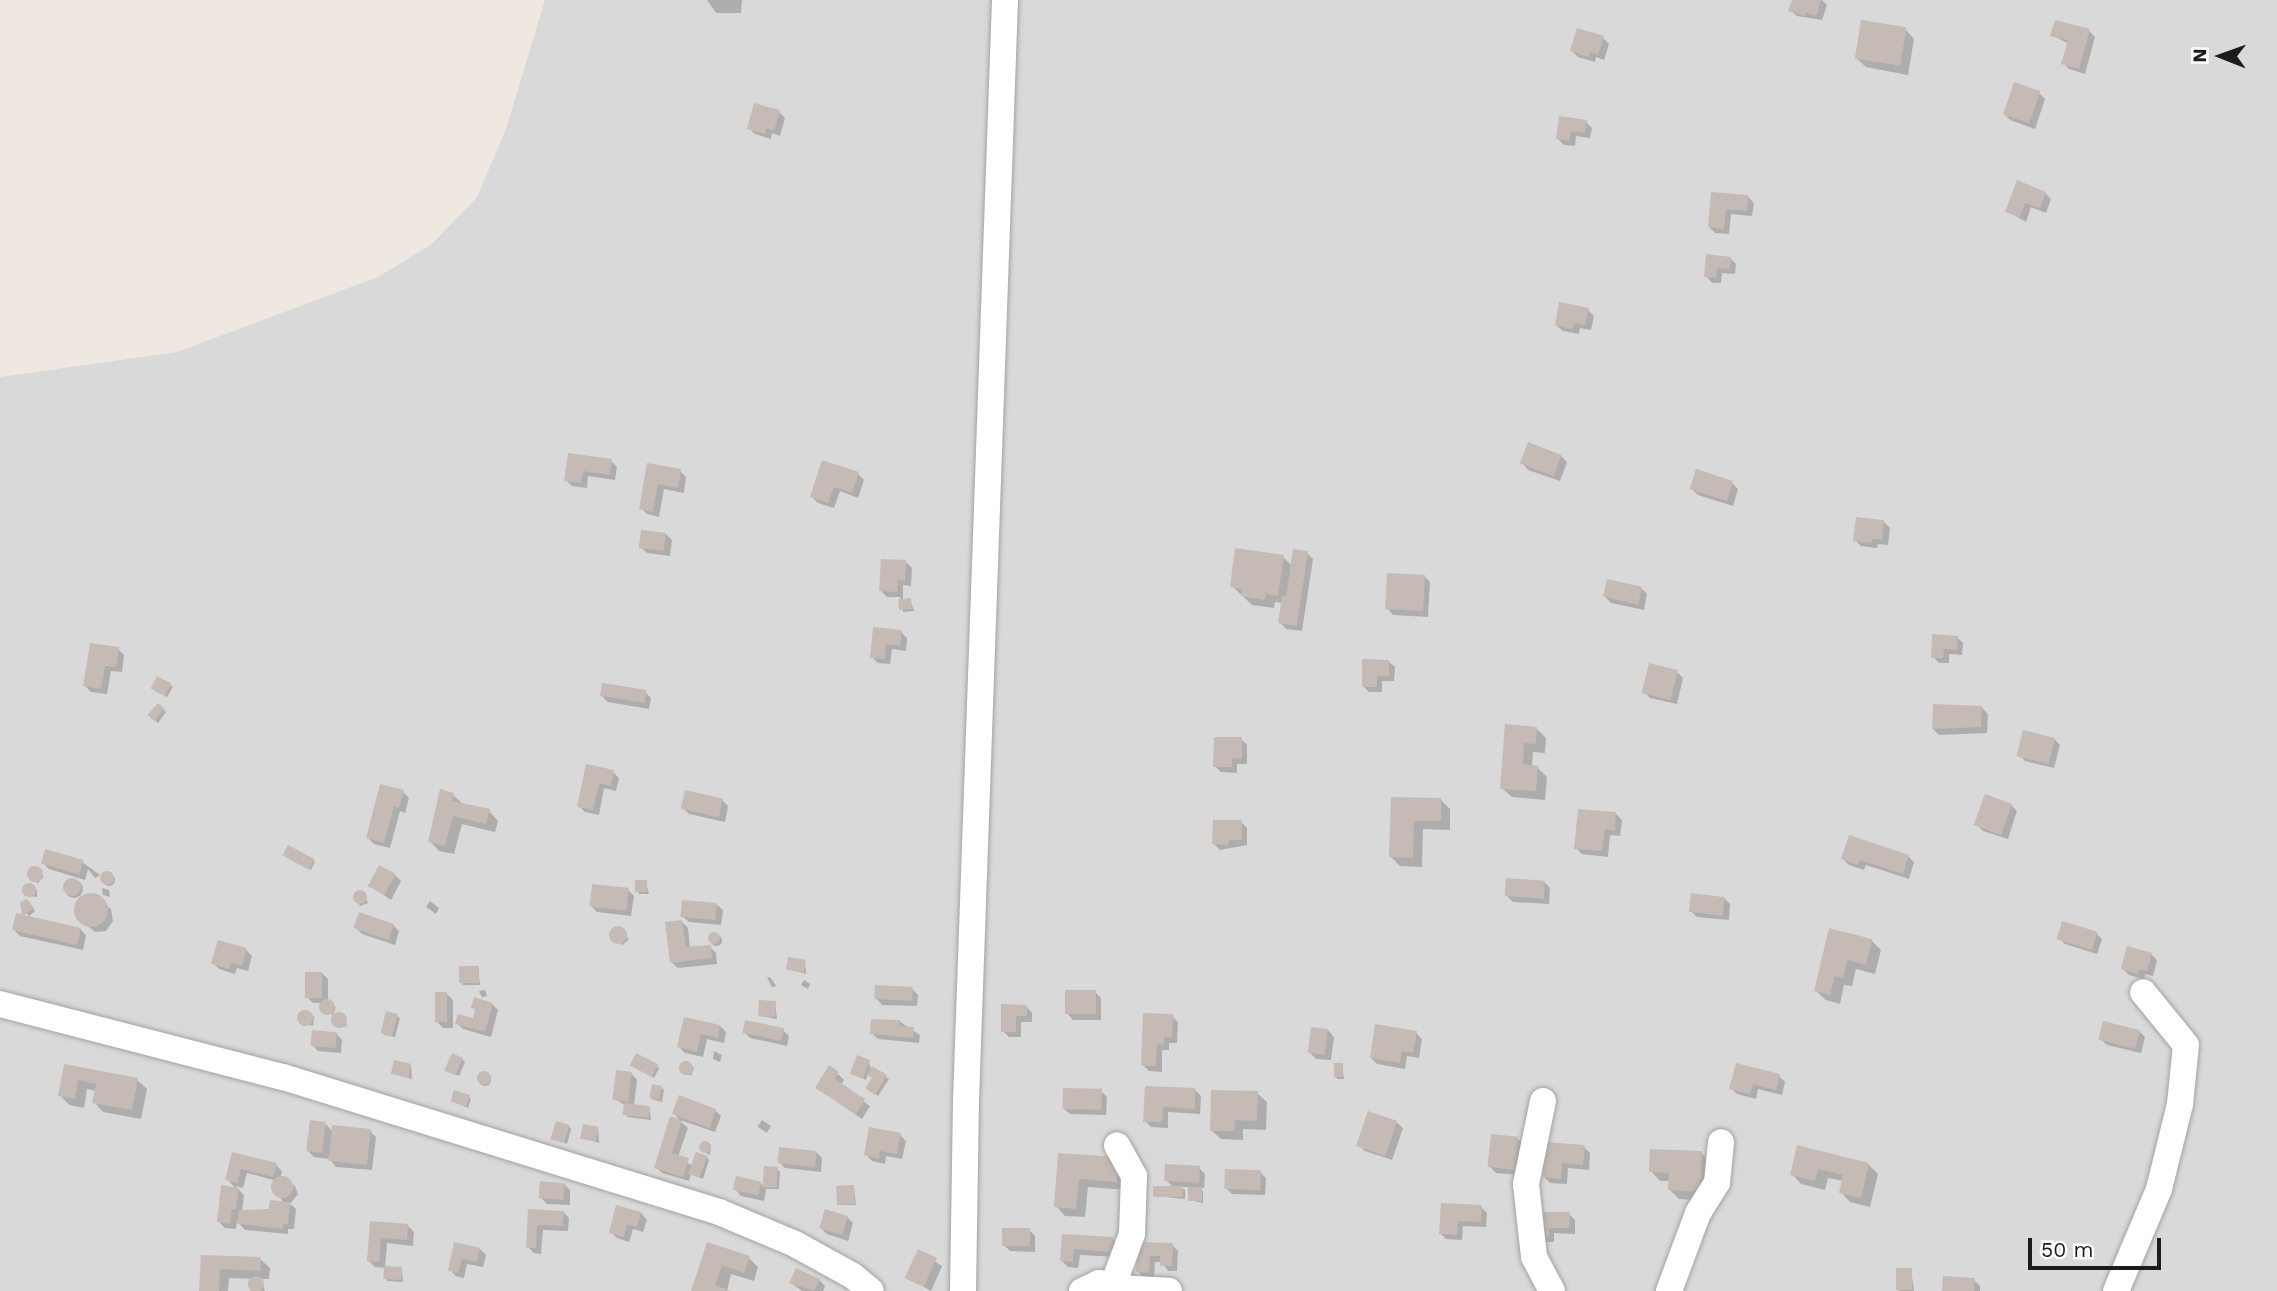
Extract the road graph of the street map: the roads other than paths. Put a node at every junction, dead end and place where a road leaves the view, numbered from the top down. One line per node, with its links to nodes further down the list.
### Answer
1 (1005, 0): 9 (street)
2 (2143, 992): 14 (street)
3 (0, 1004): 8 (street)
4 (1542, 1101): 12 (street)
5 (1721, 1142): 13 (street)
6 (1118, 1145): 7 (street)
7 (1113, 1285): 10 (street); 11 (street)
8 (858, 1286)
9 (963, 1291)
10 (1082, 1291)
11 (1169, 1291)
12 (1552, 1291)
13 (1669, 1291)
14 (2116, 1291)

